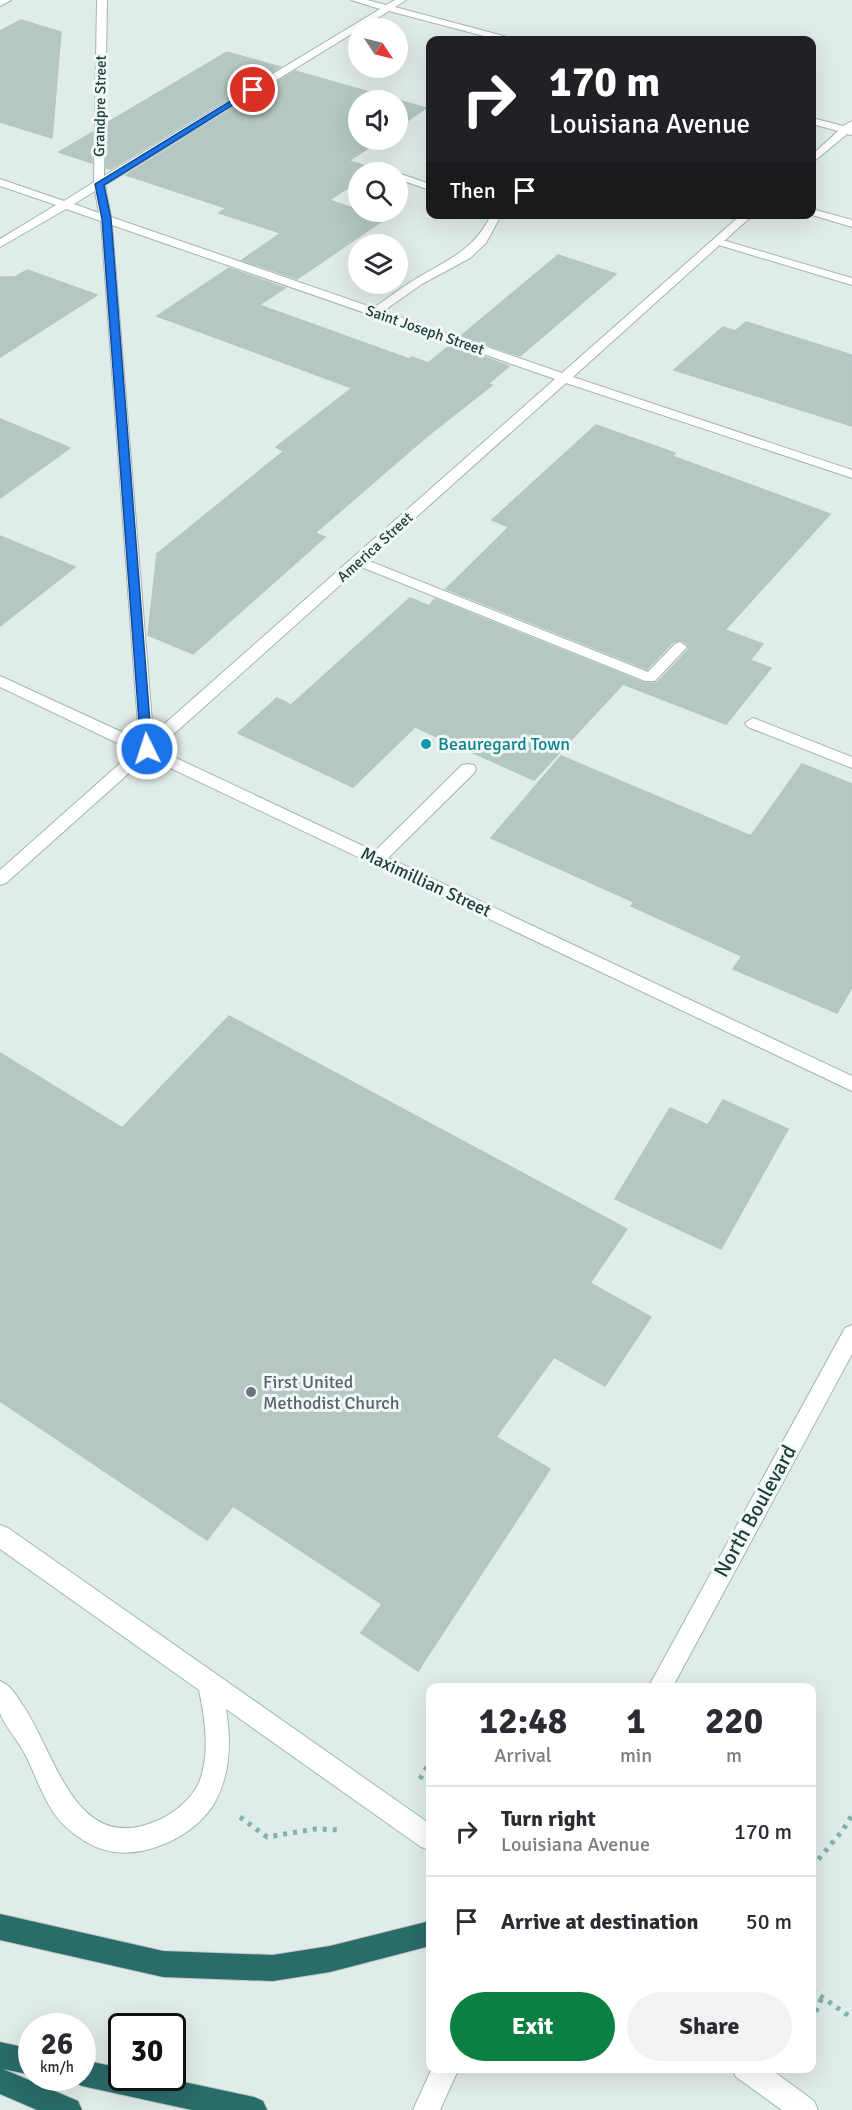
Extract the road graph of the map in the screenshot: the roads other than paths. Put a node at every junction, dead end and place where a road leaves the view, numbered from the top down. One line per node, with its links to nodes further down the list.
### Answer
1 (6, 0): 5 (street)
2 (102, 0): 13 (street, Grandpre Street)
3 (356, 0): 6 (street)
4 (401, 0): 6 (street)
5 (0, 3)
6 (387, 8): 7 (street); 13 (street)
7 (493, 36)
8 (816, 122): 9 (street)
9 (850, 129): 10 (street)
10 (816, 157)
11 (408, 179): 14 (street)
12 (0, 183): 15 (street, Saint Joseph Street)
13 (99, 184): 15 (street); 17 (street, Grandpre Street)
14 (426, 186)
15 (66, 205): 17 (street, Saint Joseph Street); 22 (street)
16 (816, 213): 20 (street)
17 (106, 219): 24 (street, Saint Joseph Street); 31 (street, Grandpre Street)
18 (494, 219): 24 (street)
19 (743, 219): 21 (street, America Street)
20 (852, 224)
21 (718, 242): 23 (street); 25 (street, America Street)
22 (0, 244)
23 (852, 282)
24 (375, 312): 25 (street, Saint Joseph Street)
25 (564, 378): 26 (street, Saint Joseph Street); 27 (street, America Street)
26 (852, 474)
27 (359, 561): 28 (street); 31 (street, America Street)
28 (680, 647)
29 (0, 681): 31 (street, Maximillian Street)
30 (753, 723): 32 (street)
31 (147, 749): 34 (street, Maximillian Street); 35 (street, America Street)
32 (852, 763)
33 (468, 769): 34 (street)
34 (377, 859): 36 (street, Maximillian Street)
35 (0, 879)
36 (852, 1084)
37 (852, 1334): 39 (street, North Boulevard)
38 (0, 1536): 40 (street)
39 (662, 1683)
40 (210, 1685): 41 (street); 42 (street)
41 (0, 1693)
42 (426, 1835)
43 (0, 1927): 44 (highway)
44 (426, 1935)
45 (0, 2055): 46 (highway)
46 (18, 2059)
47 (444, 2073): 53 (street)
48 (752, 2073): 54 (street)
49 (96, 2076): 52 (highway)
50 (0, 2081): 51 (highway)
51 (69, 2110)
52 (254, 2110)
53 (426, 2110)
54 (804, 2110)

